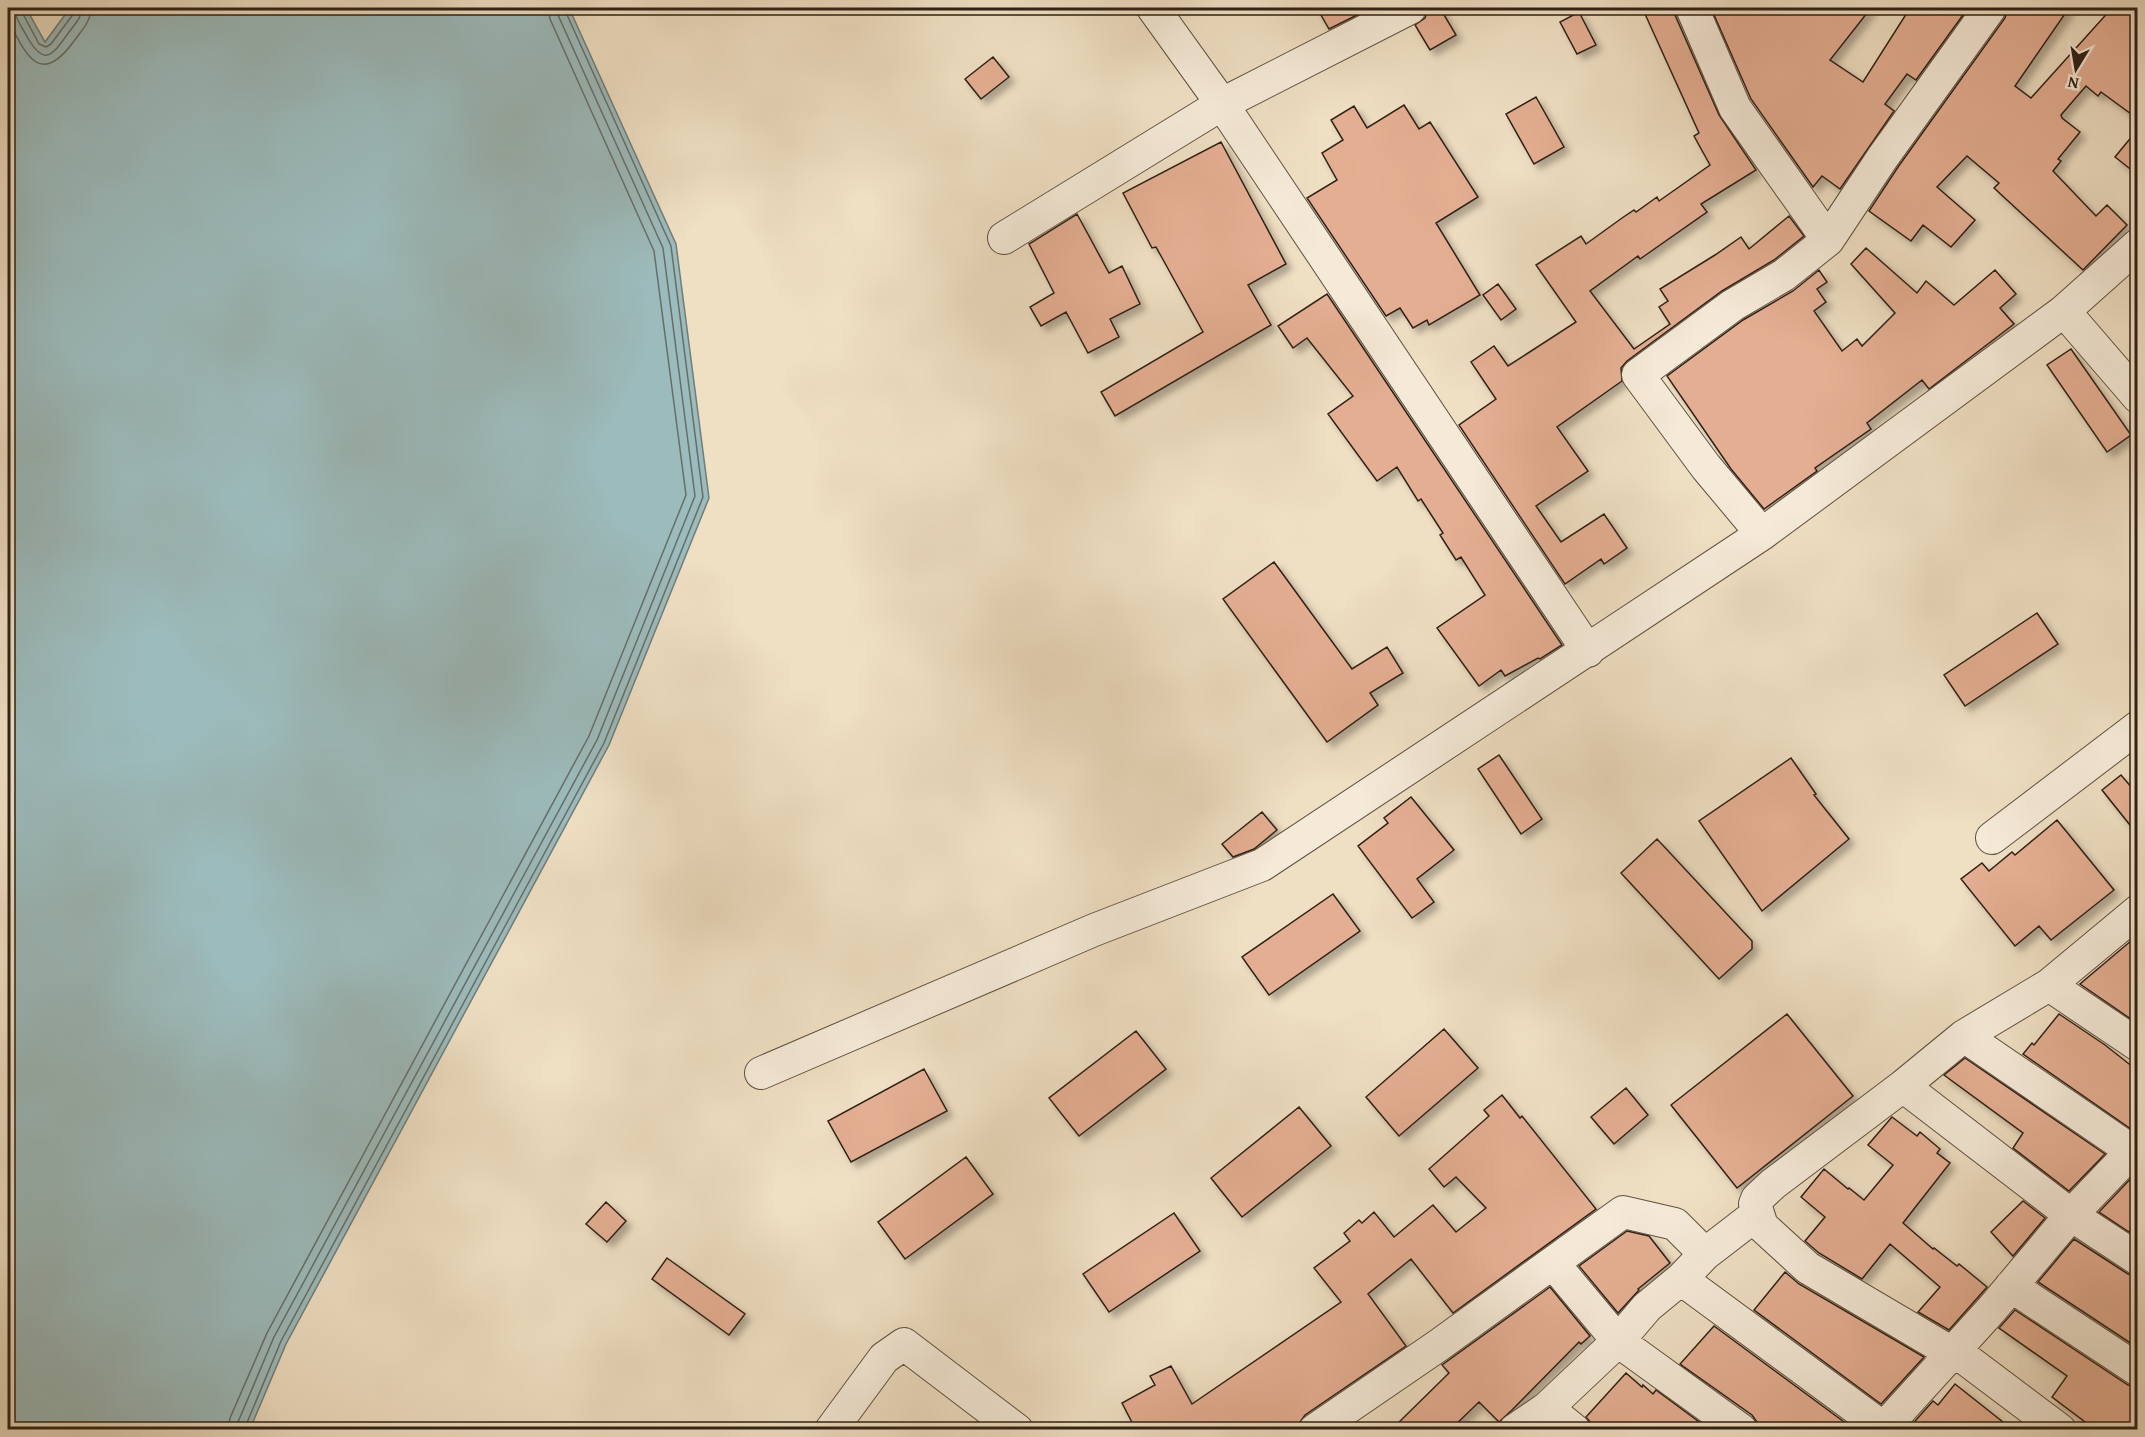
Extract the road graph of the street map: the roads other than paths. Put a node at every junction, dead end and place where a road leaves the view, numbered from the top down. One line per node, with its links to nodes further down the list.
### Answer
1 (1153, 8): 5 (street)
2 (1410, 8): 5 (street)
3 (1692, 8): 7 (street)
4 (1990, 8): 7 (street)
5 (1222, 104): 6 (street); 12 (street)
6 (1004, 238)
7 (1828, 240): 11 (street)
8 (2138, 245): 9 (street)
9 (2064, 311): 10 (street); 11 (street)
10 (2138, 397)
11 (1762, 534): 12 (street)
12 (1588, 651): 19 (street)
13 (2138, 727): 14 (street)
14 (1992, 838)
15 (2138, 911): 16 (street)
16 (2049, 985): 17 (street); 18 (street)
17 (1964, 1036): 20 (street); 21 (street)
18 (2138, 1045)
19 (761, 1073)
20 (1903, 1086): 22 (street); 23 (street)
21 (2136, 1150): 23 (street)
22 (1757, 1214): 24 (street); 30 (street)
23 (2072, 1215): 25 (street); 28 (street)
24 (1705, 1254): 26 (street); 27 (street)
25 (2138, 1259)
26 (1553, 1263): 29 (street); 36 (street)
27 (1681, 1278): 29 (street); 33 (street)
28 (2011, 1286): 30 (street); 31 (street)
29 (1618, 1341): 32 (street); 39 (street)
30 (1952, 1353): 33 (street); 40 (street)
31 (2138, 1370)
32 (1547, 1408): 37 (street); 38 (street)
33 (1884, 1429)
34 (831, 1430): 35 (street)
35 (1017, 1430)
36 (1315, 1430)
37 (1515, 1430)
38 (1574, 1430)
39 (1741, 1430)
40 (2060, 1430)

